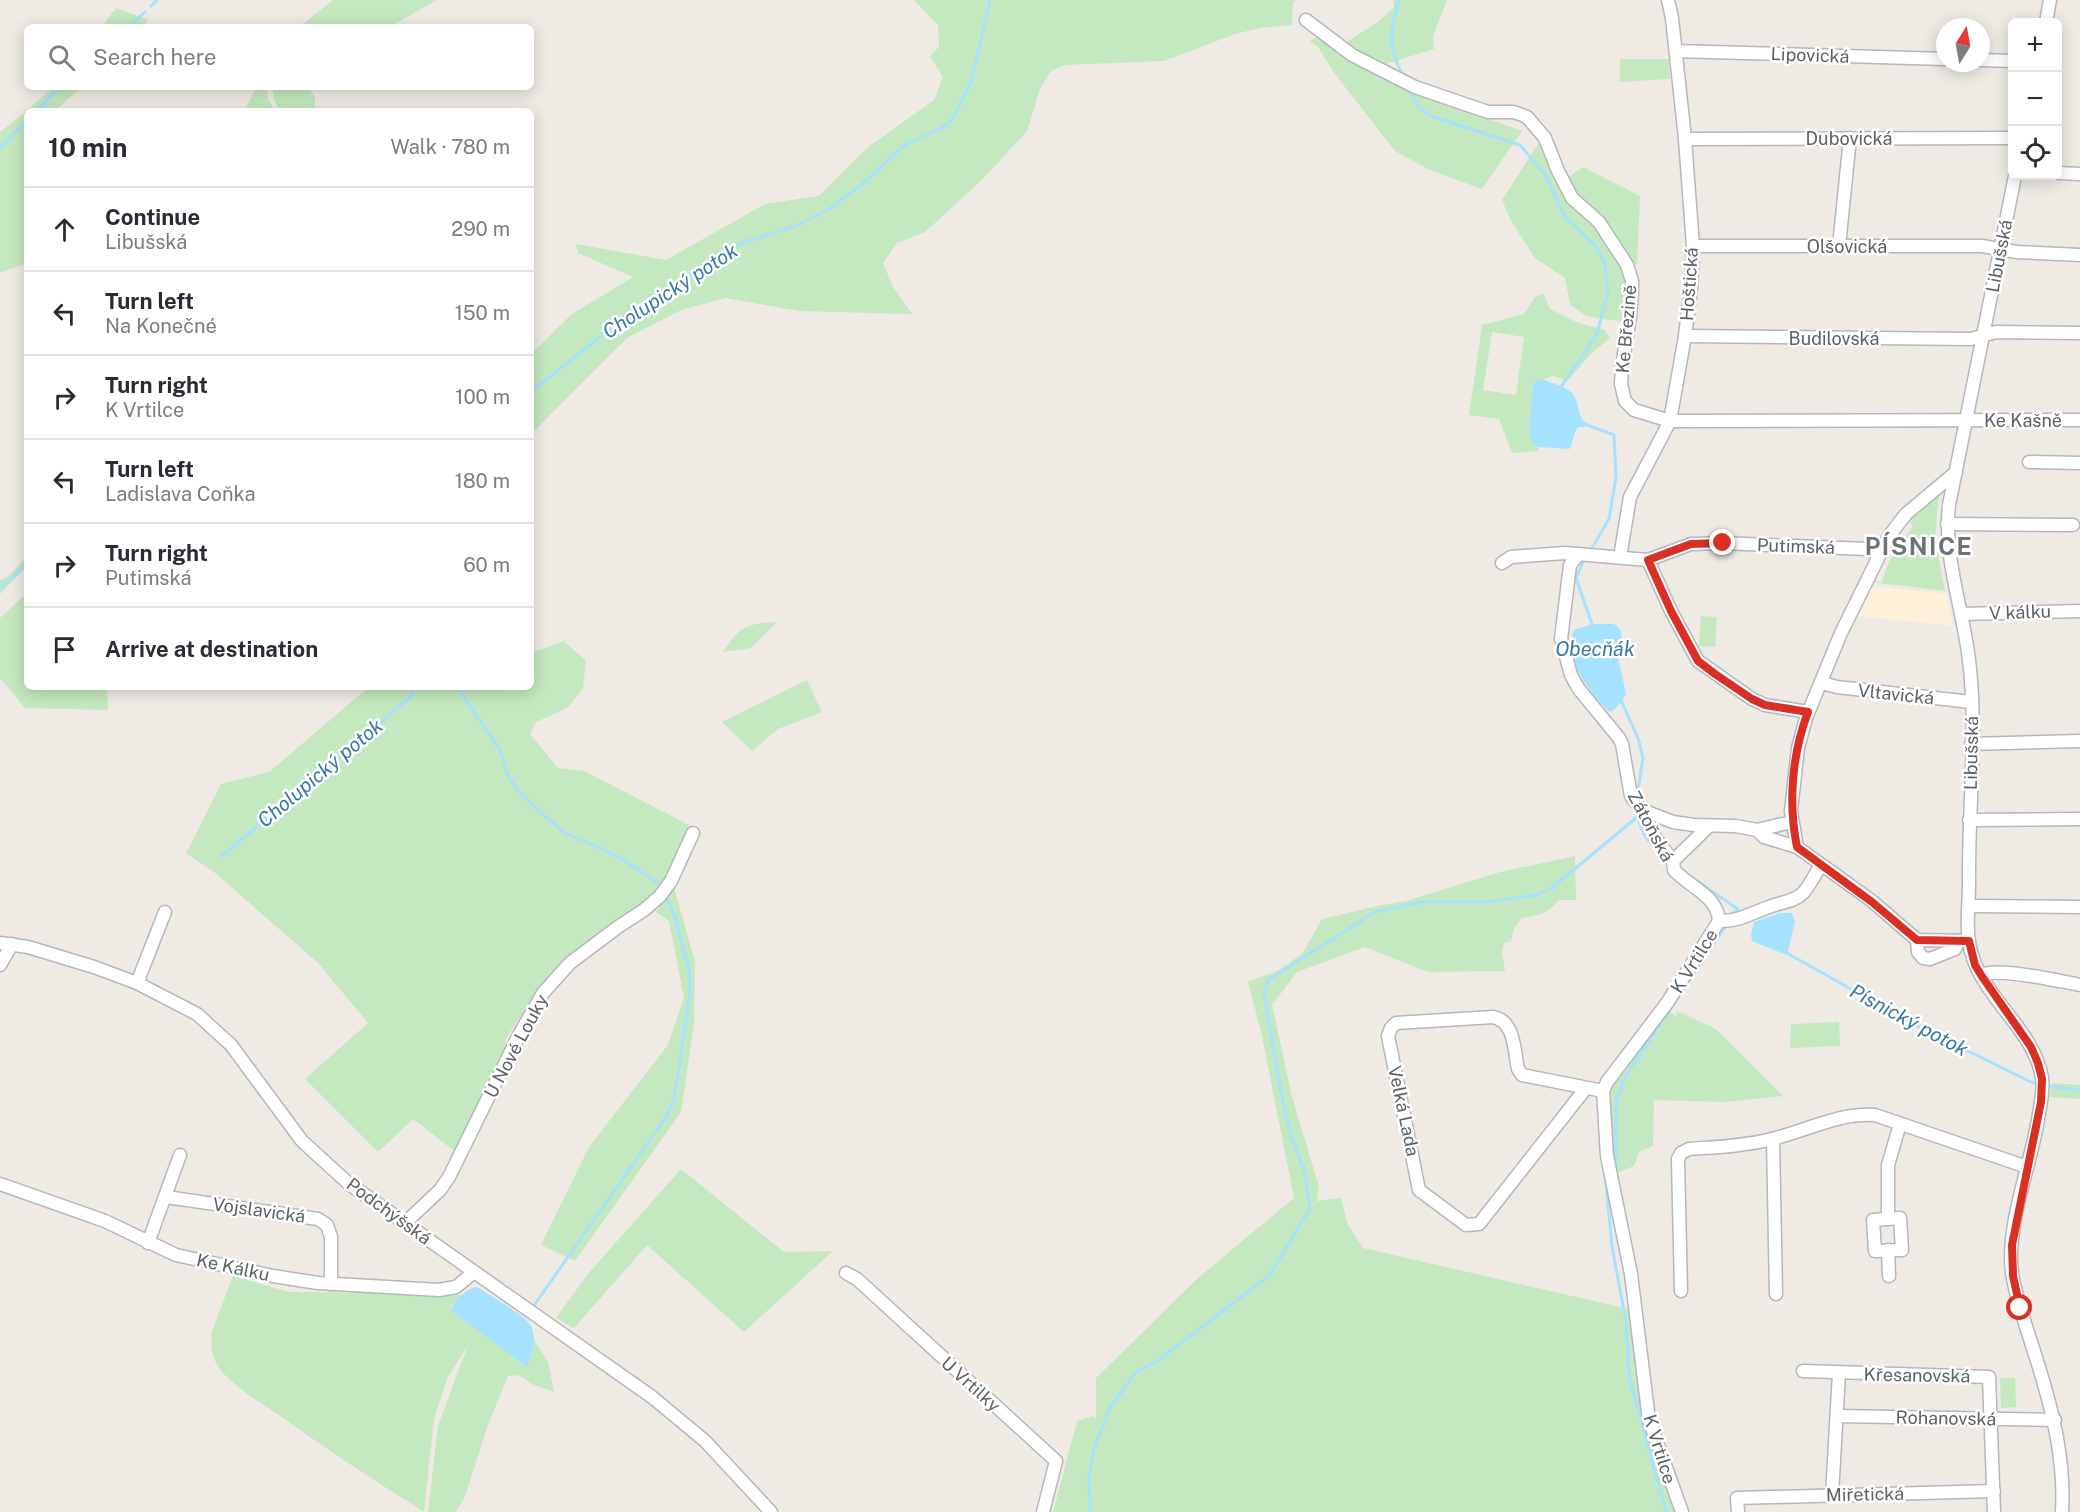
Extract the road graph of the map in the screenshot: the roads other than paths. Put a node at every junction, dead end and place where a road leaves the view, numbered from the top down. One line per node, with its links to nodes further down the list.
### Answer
1 (1668, 0): 5 (street, Hoštická)
2 (2050, 0): 3 (street)
3 (2047, 18)
4 (1306, 20): 24 (street, Ke Březině)
5 (1676, 51): 6 (street, Lipovická); 11 (street, Hoštická)
6 (1936, 59)
7 (1990, 60): 8 (street)
8 (2008, 61)
9 (1850, 138): 10 (street, Dubovická); 11 (street, Dubovická); 16 (street)
10 (2008, 138)
11 (1685, 139): 15 (street, Hoštická)
12 (2062, 173): 13 (street)
13 (2080, 174)
14 (2014, 180): 17 (street, Libušská)
15 (1693, 246): 16 (street, Olšovická); 20 (street, Hoštická)
16 (1839, 246): 17 (street, Olšovická)
17 (2000, 250): 18 (street, Olšovická); 21 (street, Libušská)
18 (2080, 255)
19 (2080, 333): 21 (street, Budilovská)
20 (1685, 336): 21 (street, Budilovská); 24 (street, Hoštická)
21 (1983, 336): 22 (street, Libušská)
22 (1966, 420): 23 (street, Ke Kašně); 24 (street, Ke Březině); 27 (street, Libušská)
23 (2080, 420)
24 (1670, 421): 32 (street, Hoštická)
25 (2029, 462): 26 (street)
26 (2080, 463)
27 (1956, 472): 28 (street, Libušská); 30 (street)
28 (1947, 524): 29 (street); 36 (street, Libušská)
29 (2073, 525)
30 (1879, 554): 33 (street, Putimská); 37 (street)
31 (1585, 555): 32 (street, Putimská); 34 (street, Putimská); 42 (street, Zátoňská)
32 (1620, 558): 33 (street, Putimská)
33 (1648, 560): 39 (street)
34 (1502, 563)
35 (2080, 610): 36 (street, V kálku)
36 (1961, 614): 38 (street, Libušská)
37 (1822, 683): 38 (street, Vltavická); 39 (street)
38 (1971, 702): 41 (street, Libušská)
39 (1808, 712): 45 (street)
40 (2080, 741): 41 (street)
41 (1971, 744): 44 (street, Libušská)
42 (1637, 805): 46 (street); 50 (street, Zátoňská)
43 (2080, 819): 44 (street)
44 (1970, 820): 52 (street, Libušská)
45 (1792, 822): 47 (street); 49 (street)
46 (1709, 826): 47 (street); 50 (street)
47 (1757, 830): 49 (street)
48 (693, 833): 72 (street, U Nové Louky)
49 (1797, 847): 51 (street)
50 (1673, 861): 55 (street, Zátoňská)
51 (1821, 865): 55 (street, K Vrtilce); 56 (street)
52 (1969, 906): 53 (street); 57 (street, Libušská)
53 (2080, 907)
54 (165, 912): 61 (street)
55 (1726, 921): 64 (street, K Vrtilce)
56 (1917, 940): 57 (street); 57 (street)
57 (1963, 941): 60 (street, Libušská)
58 (6, 944): 59 (street); 61 (street, Podchýšská)
59 (0, 965)
60 (1981, 975): 62 (street); 68 (street, Libušská)
61 (137, 983): 72 (street, Podchýšská)
62 (2080, 985)
63 (1586, 1088): 63 (street, Velká Lada); 64 (street, Velká Lada)
64 (1603, 1091): 90 (street, K Vrtilce)
65 (1900, 1124): 66 (street); 68 (street); 71 (street)
66 (1773, 1139): 79 (street); 80 (street)
67 (180, 1155): 70 (street)
68 (2027, 1167): 85 (street, Libušská)
69 (0, 1184): 73 (street, Ke Kálku)
70 (166, 1197): 73 (street); 78 (street, Vojslavická)
71 (1888, 1219): 74 (street); 74 (street)
72 (405, 1223): 75 (street, Podchýšská)
73 (148, 1243): 78 (street, Ke Kálku)
74 (1888, 1250): 77 (street)
75 (474, 1272): 78 (street, Ke Kálku); 88 (street, Podchýšská)
76 (846, 1274): 89 (street, U Vrtilky)
77 (1889, 1276)
78 (331, 1284)
79 (1681, 1291)
80 (1776, 1294)
81 (1803, 1371): 82 (street, Křesanovská)
82 (1839, 1373): 83 (street); 84 (street, Křesanovská)
83 (1837, 1416): 84 (street, Rohanovská); 87 (street)
84 (1992, 1419): 85 (street, Rohanovská); 86 (street)
85 (2055, 1420): 93 (street, Libušská)
86 (1994, 1491): 87 (street, Miřetická); 92 (street)
87 (1832, 1495): 91 (street, Miřetická)
88 (771, 1512)
89 (1043, 1512)
90 (1682, 1512)
91 (1738, 1512)
92 (1994, 1512)
93 (2062, 1512)

